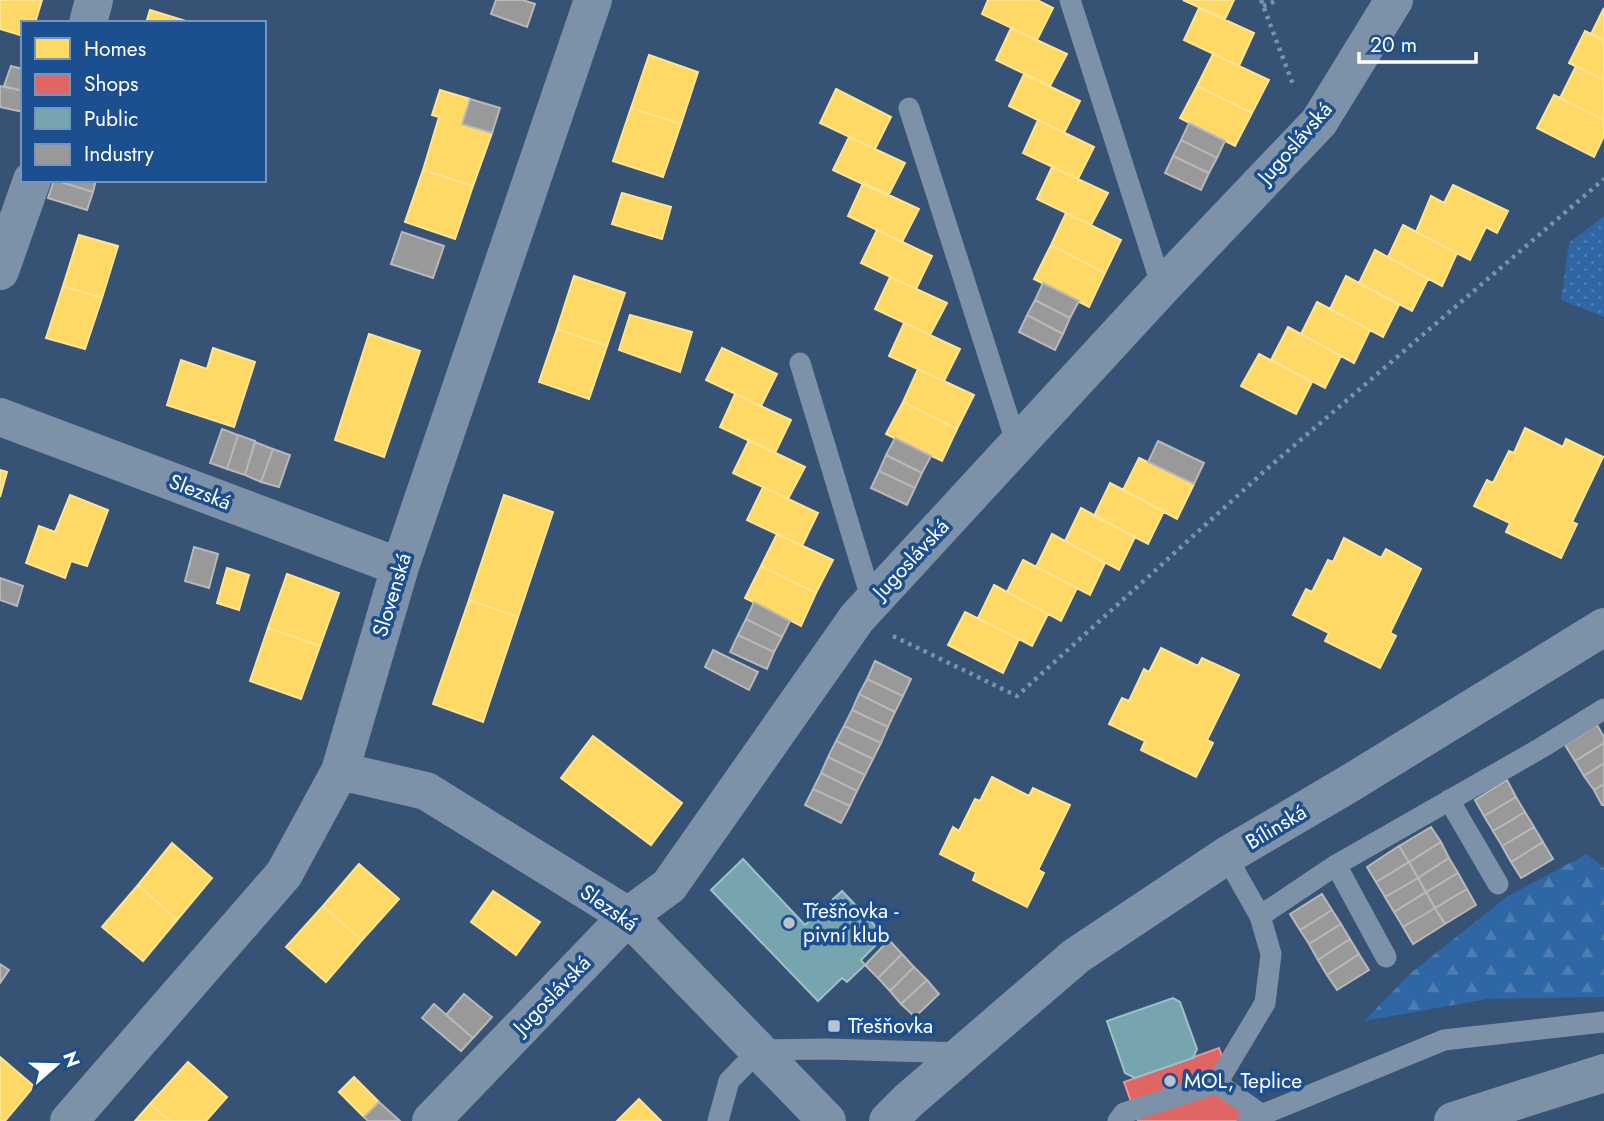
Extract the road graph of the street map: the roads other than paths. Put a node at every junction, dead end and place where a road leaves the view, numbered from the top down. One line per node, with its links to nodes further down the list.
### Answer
1 (94, 0): 5 (street)
2 (593, 0): 13 (street, Slovenská)
3 (1070, 0): 9 (lane)
4 (1394, 0): 9 (street, Jugoslávská)
5 (89, 21)
6 (909, 108): 12 (lane)
7 (31, 182): 8 (street)
8 (0, 271)
9 (1162, 287): 12 (street, Jugoslávská)
10 (800, 363): 14 (lane)
11 (0, 417): 13 (street, Slezská)
12 (1017, 445): 14 (street, Jugoslávská)
13 (400, 567): 17 (street, Slovenská)
14 (865, 610): 22 (street, Jugoslávská)
15 (1604, 627): 19 (street, Bílinská)
16 (1604, 709): 18 (lane)
17 (340, 771): 22 (street, Slezská); 31 (street, Slovenská)
18 (1449, 800): 20 (lane); 21 (lane)
19 (1226, 856): 23 (lane); 27 (street, Bílinská)
20 (1336, 865): 23 (lane); 24 (lane)
21 (1498, 884)
22 (628, 916): 26 (street, Slezská); 32 (street, Jugoslávská)
23 (1260, 916): 29 (lane)
24 (1386, 957)
25 (1604, 1021): 30 (lane)
26 (759, 1050): 27 (lane); 33 (lane); 34 (street, Slezská)
27 (965, 1053): 35 (street, Bílinská)
28 (1604, 1073): 37 (highway)
29 (1217, 1083): 30 (lane); 36 (lane)
30 (1255, 1118)
31 (69, 1121)
32 (431, 1121)
33 (718, 1121)
34 (827, 1121)
35 (888, 1121)
36 (1118, 1121)
37 (1453, 1121)

